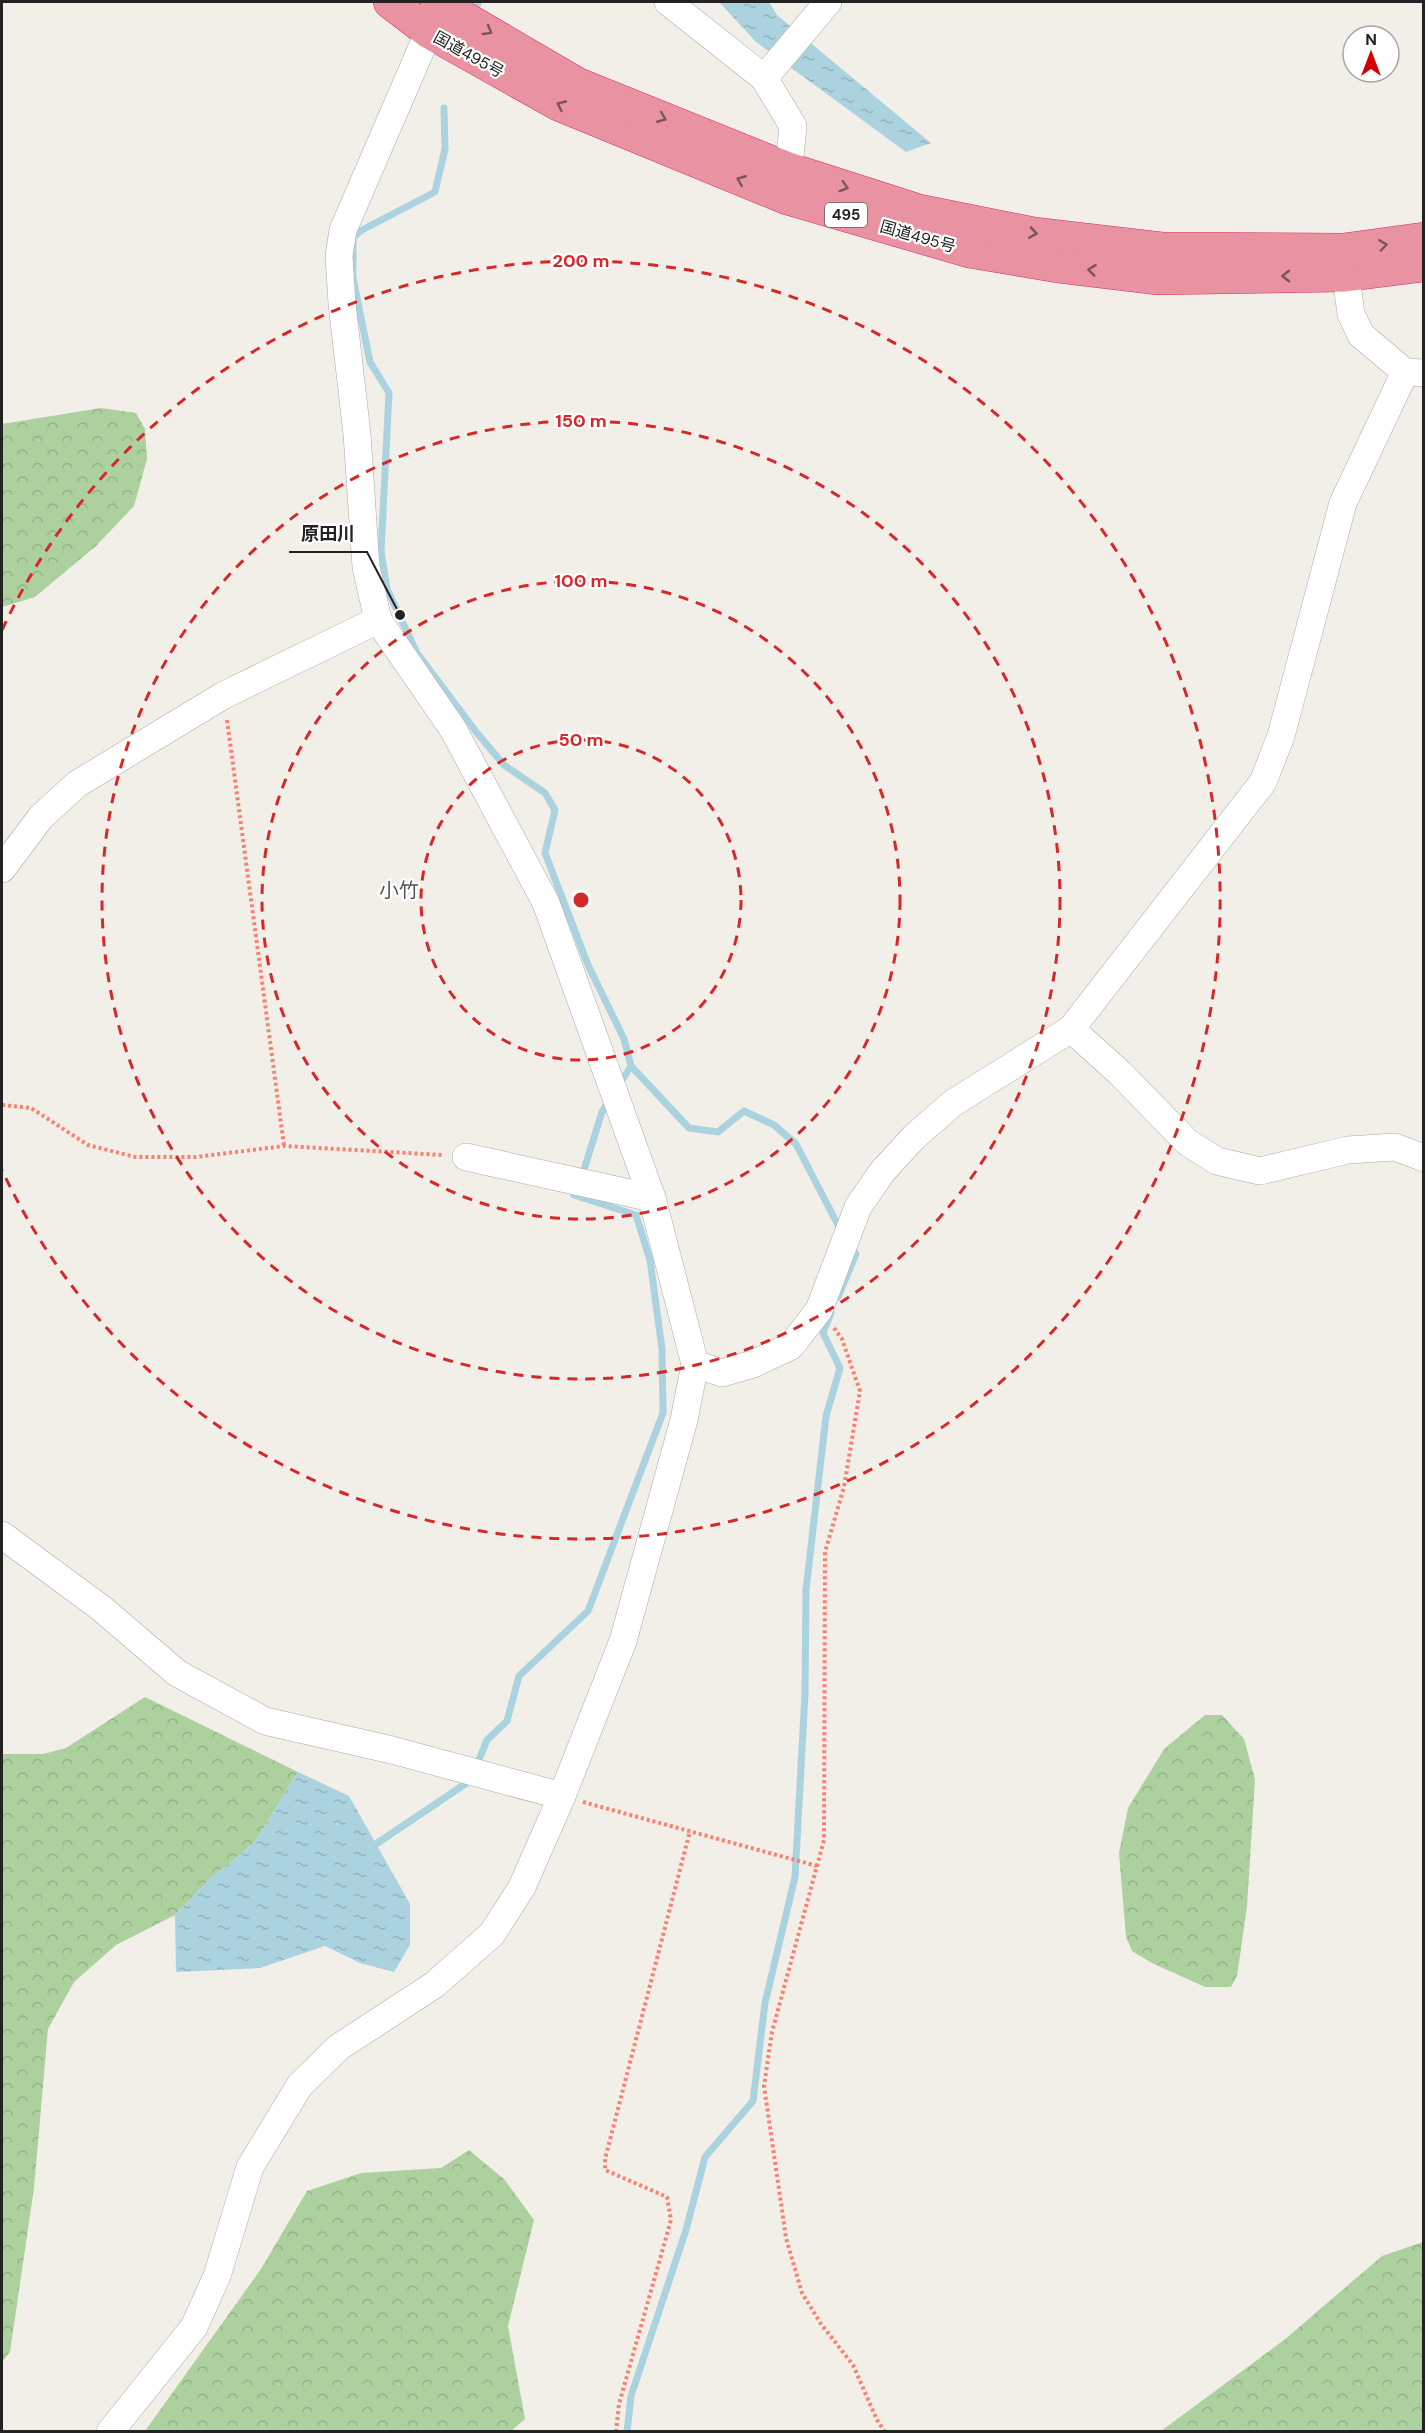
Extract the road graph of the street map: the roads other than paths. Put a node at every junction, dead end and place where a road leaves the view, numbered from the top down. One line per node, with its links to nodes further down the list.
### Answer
1 (390, 2): 4 (highway, 国道495号 / 495)
2 (668, 2): 5 (street)
3 (828, 2): 5 (street)
4 (438, 10): 6 (highway, 国道495号 / 495); 11 (street)
5 (766, 76): 6 (street)
6 (787, 184): 8 (highway, 国道495号 / 495)
7 (1424, 239): 8 (highway, 国道495号 / 495, one-way to 7)
8 (1344, 262): 9 (highway, 国道495号 / 495); 10 (street)
9 (1424, 265)
10 (1414, 372): 13 (street)
11 (378, 620): 12 (street); 16 (street)
12 (2, 869)
13 (1071, 1029): 15 (street); 17 (street)
14 (466, 1157): 16 (street)
15 (1424, 1158)
16 (652, 1198): 17 (street)
17 (695, 1364): 19 (street)
18 (2, 1535): 19 (street)
19 (562, 1796): 20 (street)
20 (110, 2432)

